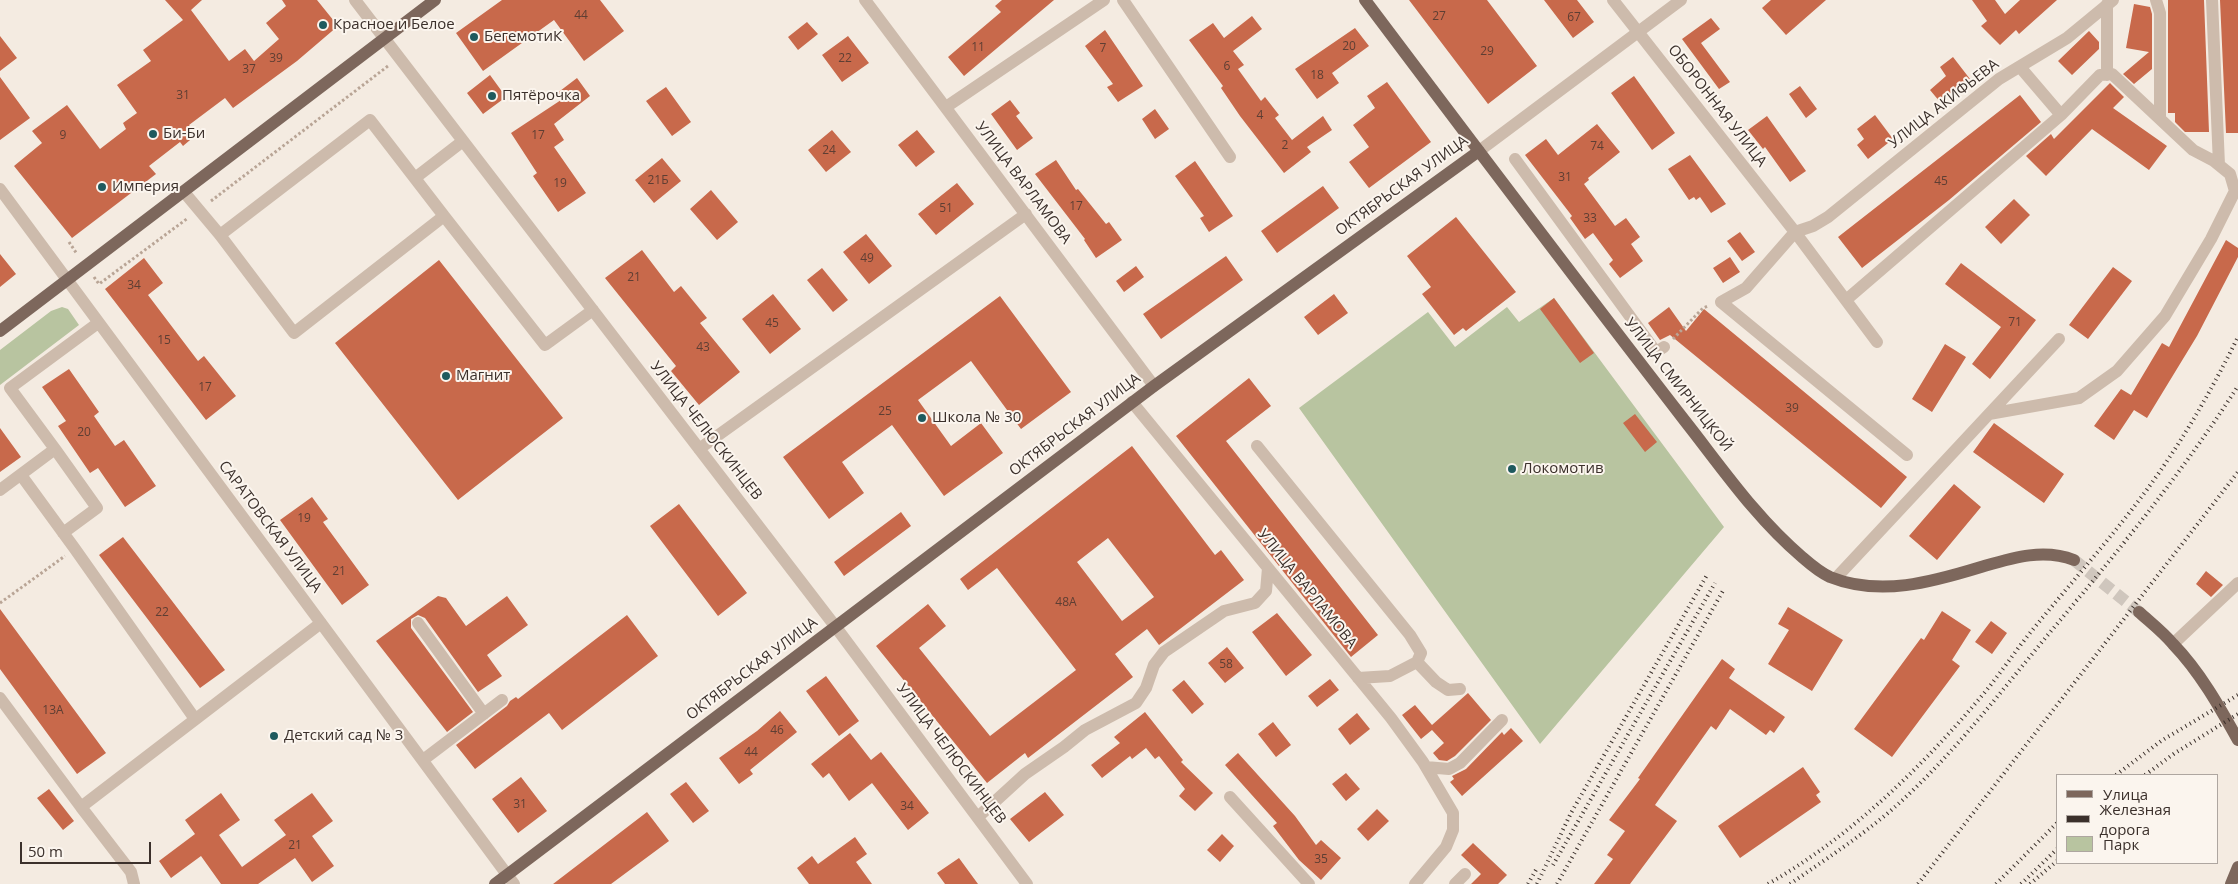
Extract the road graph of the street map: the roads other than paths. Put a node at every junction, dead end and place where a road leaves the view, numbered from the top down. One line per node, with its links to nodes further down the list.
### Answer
1 (355, 0): 13 (street, УЛИЦА ЧЕЛЮСКИНЦЕВ)
2 (435, 0): 13 (main road)
3 (865, 0): 16 (street, УЛИЦА ВАРЛАМОВА)
4 (1104, 0): 16 (street)
5 (1124, 0): 21 (street)
6 (1365, 0): 20 (main road, УЛИЦА СМИРНИЦКОЙ)
7 (1613, 0): 12 (street, ОБОРОННАЯ УЛИЦА)
8 (1681, 0): 12 (street, ОКТЯБРЬСКАЯ УЛИЦА)
9 (2156, 0): 18 (street)
10 (2212, 0): 23 (street)
11 (2110, 2): 14 (street, УЛИЦА АКИФЬЕВА); 15 (street)
12 (1638, 32): 20 (street, ОКТЯБРЬСКАЯ УЛИЦА); 29 (street, ОБОРОННАЯ УЛИЦА)
13 (384, 38): 19 (street, УЛИЦА ЧЕЛЮСКИНЦЕВ); 26 (main road)
14 (2020, 67): 17 (street); 29 (street, УЛИЦА АКИФЬЕВА)
15 (2107, 75): 17 (street); 18 (street)
16 (946, 107): 27 (street, УЛИЦА ВАРЛАМОВА)
17 (2061, 115): 32 (street)
18 (2160, 119): 23 (street)
19 (463, 141): 24 (street); 33 (street, УЛИЦА ЧЕЛЮСКИНЦЕВ)
20 (1479, 150): 39 (main road, ОКТЯБРЬСКАЯ УЛИЦА); 51 (main road, УЛИЦА СМИРНИЦКОЙ)
21 (1230, 158)
22 (1515, 159): 38 (street)
23 (2219, 165): 41 (street)
24 (415, 178): 28 (street); 30 (street)
25 (0, 189): 31 (street, САРАТОВСКАЯ УЛИЦА)
26 (184, 192): 30 (street); 31 (main road)
27 (1026, 214): 39 (street, УЛИЦА ВАРЛАМОВА); 44 (street)
28 (444, 216): 30 (street); 33 (street)
29 (1795, 232): 32 (street, ОБОРОННАЯ УЛИЦА); 45 (street)
30 (220, 235)
31 (68, 280): 34 (street, САРАТОВСКАЯ УЛИЦА); 35 (main road)
32 (1846, 300): 37 (street, ОБОРОННАЯ УЛИЦА)
33 (593, 310): 44 (street, УЛИЦА ЧЕЛЮСКИНЦЕВ)
34 (98, 323): 43 (street); 54 (street, САРАТОВСКАЯ УЛИЦА)
35 (0, 331)
36 (2059, 338): 41 (street)
37 (1877, 342)
38 (1664, 347)
39 (1154, 386): 40 (main road, ОКТЯБРЬСКАЯ УЛИЦА)
40 (1132, 402): 50 (street, УЛИЦА ВАРЛАМОВА); 56 (main road, ОКТЯБРЬСКАЯ УЛИЦА)
41 (1989, 414): 51 (street)
42 (1257, 446): 58 (street)
43 (55, 449): 46 (street); 48 (street)
44 (699, 449): 56 (street, УЛИЦА ЧЕЛЮСКИНЦЕВ)
45 (1907, 456)
46 (20, 475): 47 (street); 48 (street)
47 (0, 490)
48 (63, 533): 64 (street)
49 (2074, 560): 51 (main road, УЛИЦА СМИРНИЦКОЙ)
50 (1268, 568): 59 (street, УЛИЦА ВАРЛАМОВА); 73 (street)
51 (1836, 578)
52 (2238, 583): 57 (street)
53 (2139, 612): 57 (main road)
54 (321, 623): 64 (street); 67 (street, САРАТОВСКАЯ УЛИЦА)
55 (418, 623): 63 (street)
56 (835, 626): 73 (street, УЛИЦА ЧЕЛЮСКИНЦЕВ); 76 (main road, ОКТЯБРЬСКАЯ УЛИЦА)
57 (2173, 644): 66 (main road)
58 (1417, 662): 59 (street); 60 (street)
59 (1358, 678): 68 (street, УЛИЦА ВАРЛАМОВА)
60 (1460, 689)
61 (0, 698): 72 (street)
62 (502, 700): 63 (street)
63 (484, 714): 67 (street)
64 (195, 719): 72 (street)
65 (1502, 720): 69 (street)
66 (2238, 740)
67 (422, 760): 76 (street, САРАТОВСКАЯ УЛИЦА)
68 (1426, 767): 69 (street); 71 (street, УЛИЦА ВАРЛАМОВА)
69 (1449, 769): 71 (street)
70 (1230, 797): 80 (street)
71 (1444, 798): 81 (street)
72 (81, 807): 77 (street)
73 (978, 817): 79 (street, УЛИЦА ЧЕЛЮСКИНЦЕВ)
74 (2238, 867): 83 (main road)
75 (1465, 874): 82 (street)
76 (511, 880): 78 (main road, ОКТЯБРЬСКАЯ УЛИЦА)
77 (134, 884)
78 (495, 884)
79 (1027, 884)
80 (1309, 884)
81 (1415, 884)
82 (1455, 884)
83 (2231, 884)

